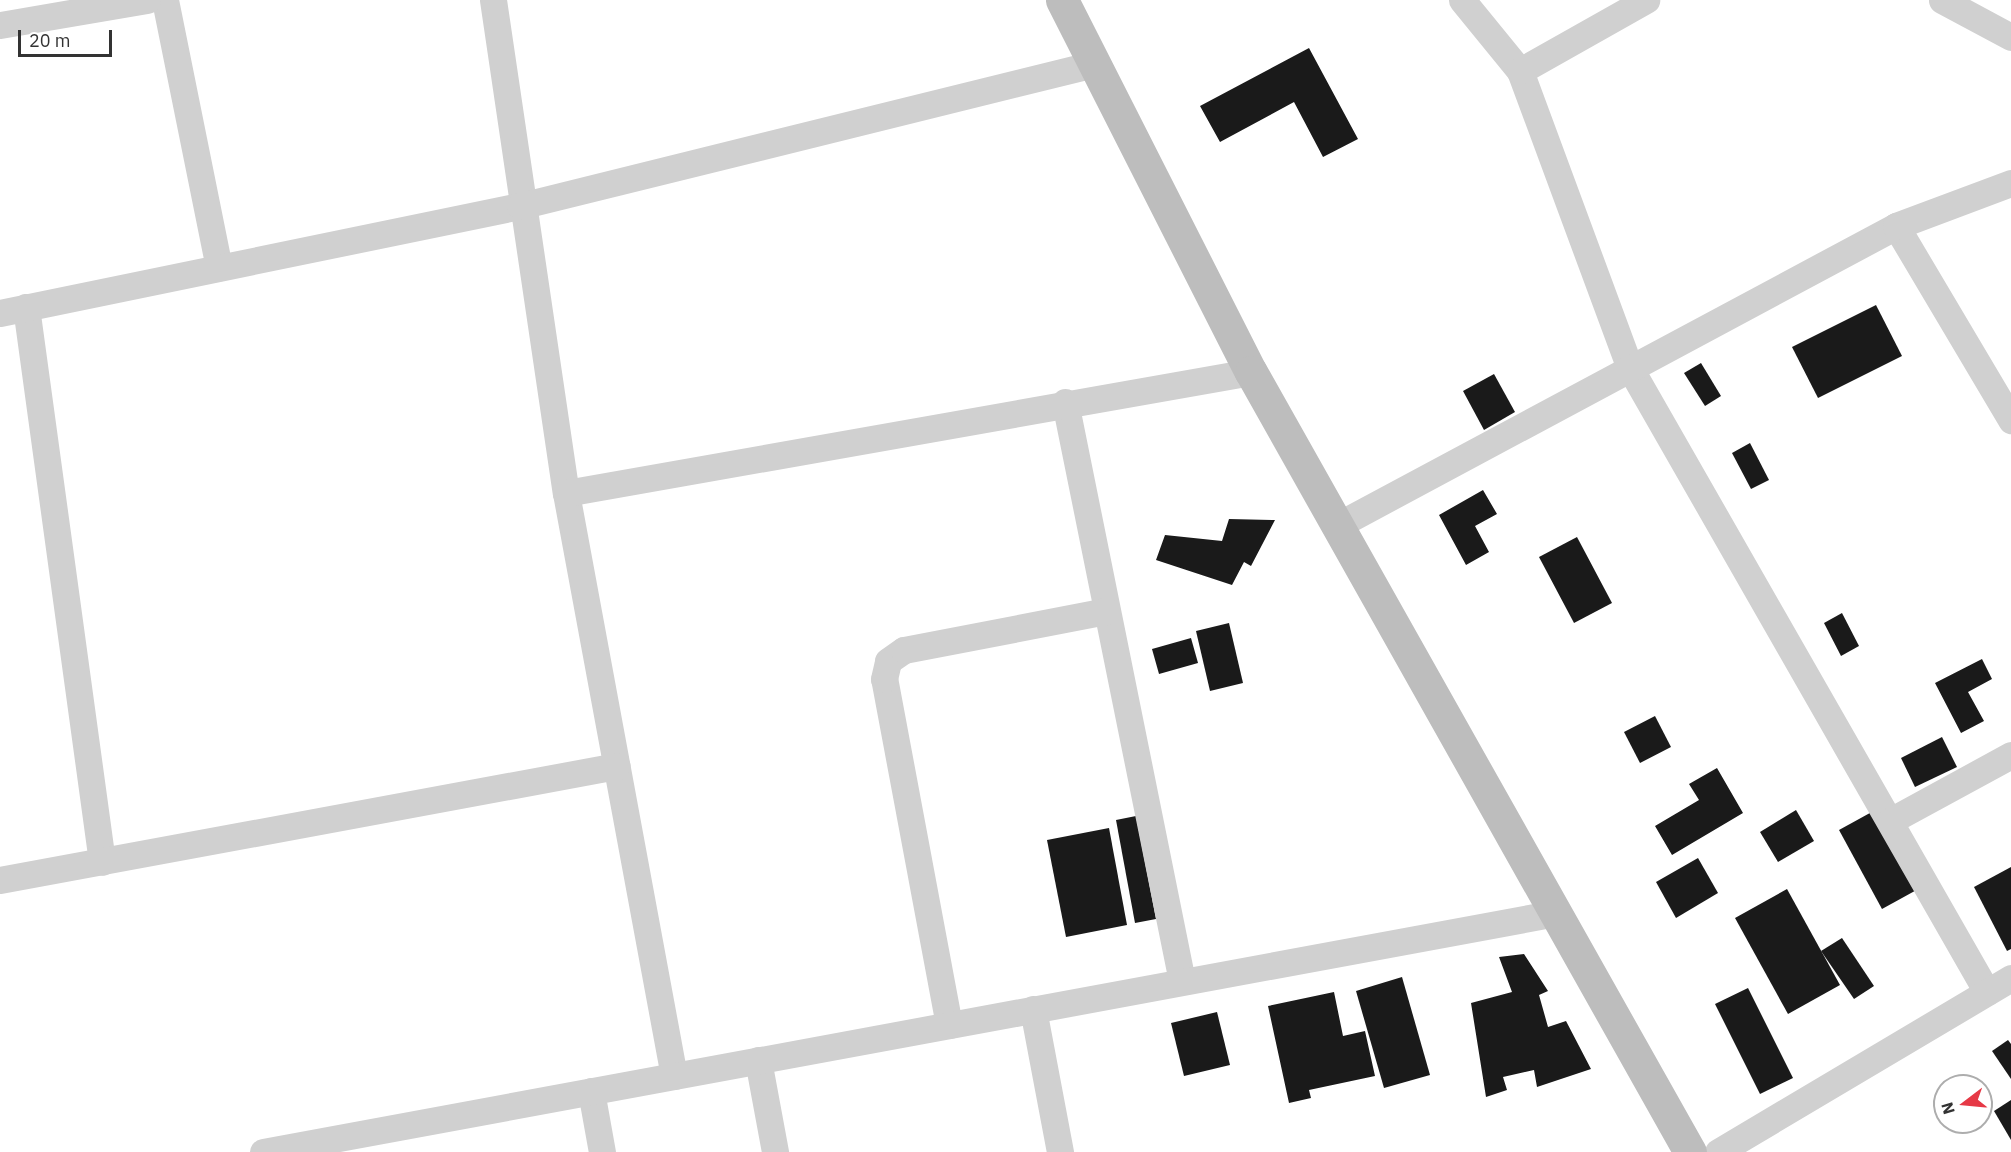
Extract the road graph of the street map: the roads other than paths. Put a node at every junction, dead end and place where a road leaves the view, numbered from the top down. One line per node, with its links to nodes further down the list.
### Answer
1 (147, 0): 8 (street)
2 (165, 0): 15 (street)
3 (493, 0): 13 (street)
4 (1062, 0): 10 (street)
5 (1462, 0): 11 (street)
6 (1646, 0): 11 (street)
7 (1942, 0): 9 (street)
8 (0, 25)
9 (2011, 37)
10 (1094, 64): 13 (street); 19 (street)
11 (1520, 71): 18 (street)
12 (2011, 183): 14 (street)
13 (520, 206): 15 (street); 22 (street)
14 (1896, 226): 18 (street); 21 (street)
15 (219, 268): 16 (street)
16 (26, 307): 17 (street); 28 (street)
17 (0, 313)
18 (1630, 368): 23 (street); 27 (street)
19 (1251, 372): 20 (street); 23 (street)
20 (1065, 402): 22 (street); 24 (street)
21 (2011, 420)
22 (566, 493): 26 (street)
23 (1338, 525): 30 (street)
24 (1107, 611): 32 (street); 35 (street)
25 (2011, 755): 27 (street)
26 (617, 766): 28 (street); 37 (street)
27 (1890, 821): 33 (street)
28 (102, 862): 29 (street)
29 (0, 880)
30 (1556, 913): 32 (street); 43 (street)
31 (2011, 978): 33 (street)
32 (1182, 981): 34 (street)
33 (1986, 992): 44 (street)
34 (1033, 1009): 35 (street); 42 (street)
35 (949, 1025): 36 (street)
36 (758, 1060): 37 (street); 41 (street)
37 (674, 1076): 38 (street)
38 (591, 1091): 39 (street); 40 (street)
39 (262, 1152)
40 (602, 1152)
41 (775, 1152)
42 (1060, 1152)
43 (1690, 1152)
44 (1718, 1152)

